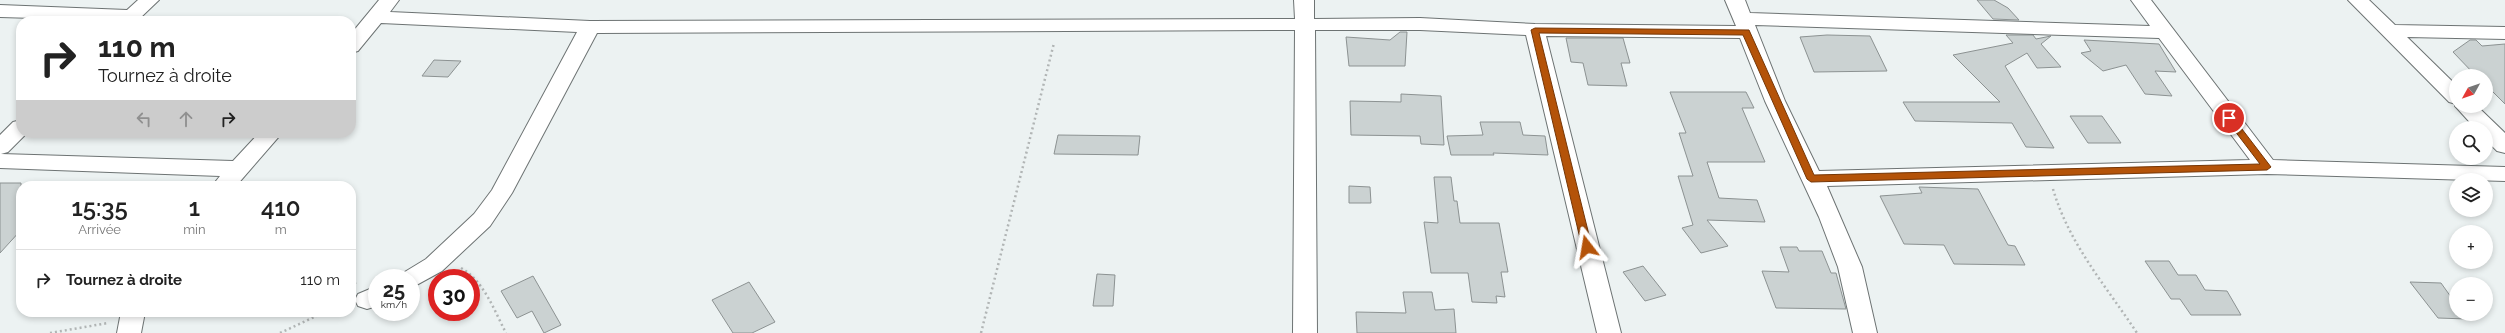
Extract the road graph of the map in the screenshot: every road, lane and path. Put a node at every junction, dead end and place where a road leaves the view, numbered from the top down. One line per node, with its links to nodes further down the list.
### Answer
1 (149, 0): 8 (street)
2 (389, 0): 9 (street)
3 (1304, 0): 12 (street)
4 (2141, 0): 16 (street)
5 (2358, 0): 15 (street)
6 (0, 11): 7 (street)
7 (81, 16)
8 (132, 16)
9 (376, 16): 13 (street); 18 (street)
10 (1741, 17): 14 (street); 16 (street); 30 (street)
11 (1059, 25): 12 (street); 13 (street); 39 (path)
12 (1306, 25): 14 (street); 40 (street)
13 (590, 28): 32 (street)
14 (1535, 30): 41 (street)
15 (2389, 31): 17 (street); 19 (street)
16 (2164, 32): 26 (street)
17 (2505, 33)
18 (356, 41)
19 (2449, 90)
20 (2472, 113): 23 (street)
21 (16, 132): 24 (street)
22 (266, 138): 27 (street)
23 (2505, 146)
24 (0, 147)
25 (0, 161): 27 (street)
26 (2267, 167): 28 (street); 29 (street)
27 (238, 169): 31 (street)
28 (2050, 173): 30 (street); 43 (path)
29 (2505, 174)
30 (1811, 179): 42 (street)
31 (227, 181)
32 (434, 265): 33 (street); 38 (path)
33 (420, 274)
34 (314, 317): 37 (path)
35 (131, 322): 36 (path)
36 (50, 333)
37 (280, 333)
38 (506, 333)
39 (981, 333)
40 (1305, 333)
41 (1609, 333)
42 (1865, 333)
43 (2137, 333)

